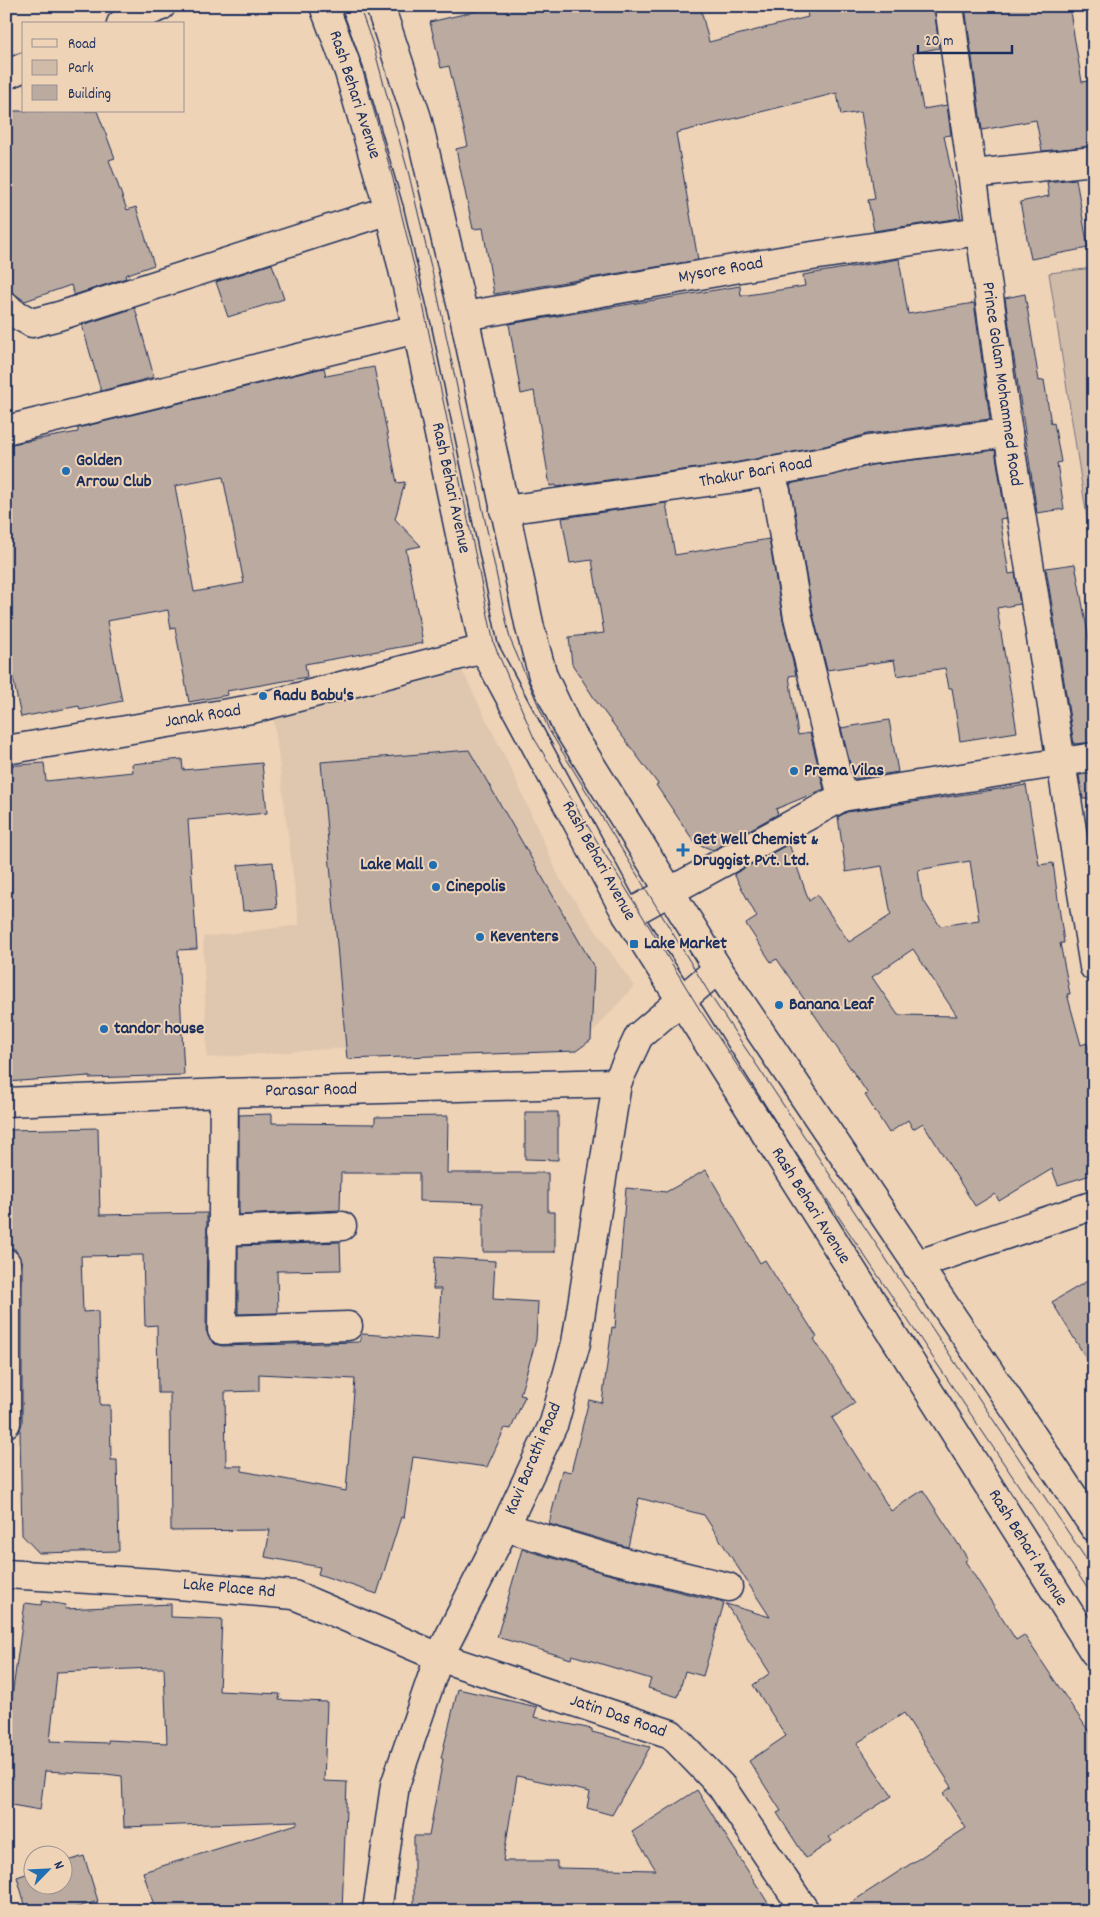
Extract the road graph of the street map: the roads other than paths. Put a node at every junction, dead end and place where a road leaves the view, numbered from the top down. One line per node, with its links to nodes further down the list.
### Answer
1 (161, 6): 5 (street)
2 (324, 6): 10 (street, Rash Behari Avenue)
3 (380, 6): 13 (street)
4 (949, 6): 9 (street, Prince Golam Mohammed Road)
5 (126, 22)
6 (22, 68): 7 (street)
7 (6, 75)
8 (1094, 160): 9 (street)
9 (973, 174): 11 (street, Prince Golam Mohammed Road)
10 (389, 210): 12 (street); 14 (street, Rash Behari Avenue)
11 (979, 231): 13 (street, Mysore Road); 16 (street, Prince Golam Mohammed Road)
12 (6, 306)
13 (464, 316): 18 (street)
14 (417, 329): 15 (street); 19 (street, Rash Behari Avenue)
15 (6, 430)
16 (1008, 432): 17 (street, Thakur Bari Road); 22 (street, Prince Golam Mohammed Road)
17 (768, 471): 18 (street, Thakur Bari Road); 23 (street)
18 (504, 510): 24 (street)
19 (484, 650): 20 (street, Janak Road); 26 (street, Rash Behari Avenue)
20 (6, 750)
21 (1094, 757): 22 (street)
22 (1060, 762): 23 (street); 25 (street, Prince Golam Mohammed Road)
23 (842, 797): 24 (street)
24 (671, 890): 26 (street); 28 (street)
25 (1088, 898): 27 (street)
26 (627, 915): 29 (street, Rash Behari Avenue)
27 (1094, 967)
28 (718, 969): 29 (street, Kavi Barathi Road); 37 (street)
29 (679, 1000): 30 (street, Kavi Barathi Road); 44 (street, Rash Behari Avenue)
30 (616, 1083): 31 (street, Parasar Road); 40 (street, Kavi Barathi Road)
31 (224, 1093): 32 (street, Parasar Road); 35 (street)
32 (6, 1102)
33 (1094, 1205): 37 (street)
34 (342, 1226): 35 (street)
35 (222, 1231): 38 (street)
36 (6, 1263): 39 (street)
37 (916, 1265): 41 (street)
38 (348, 1326)
39 (6, 1423)
40 (505, 1527): 43 (street); 45 (street, Kavi Barathi Road)
41 (1094, 1527)
42 (6, 1574): 45 (street, Lake Place Rd)
43 (728, 1587)
44 (1094, 1652)
45 (439, 1657): 46 (street, Kavi Barathi Road); 47 (street, Jatin Das Road)
46 (377, 1911)
47 (805, 1911)

